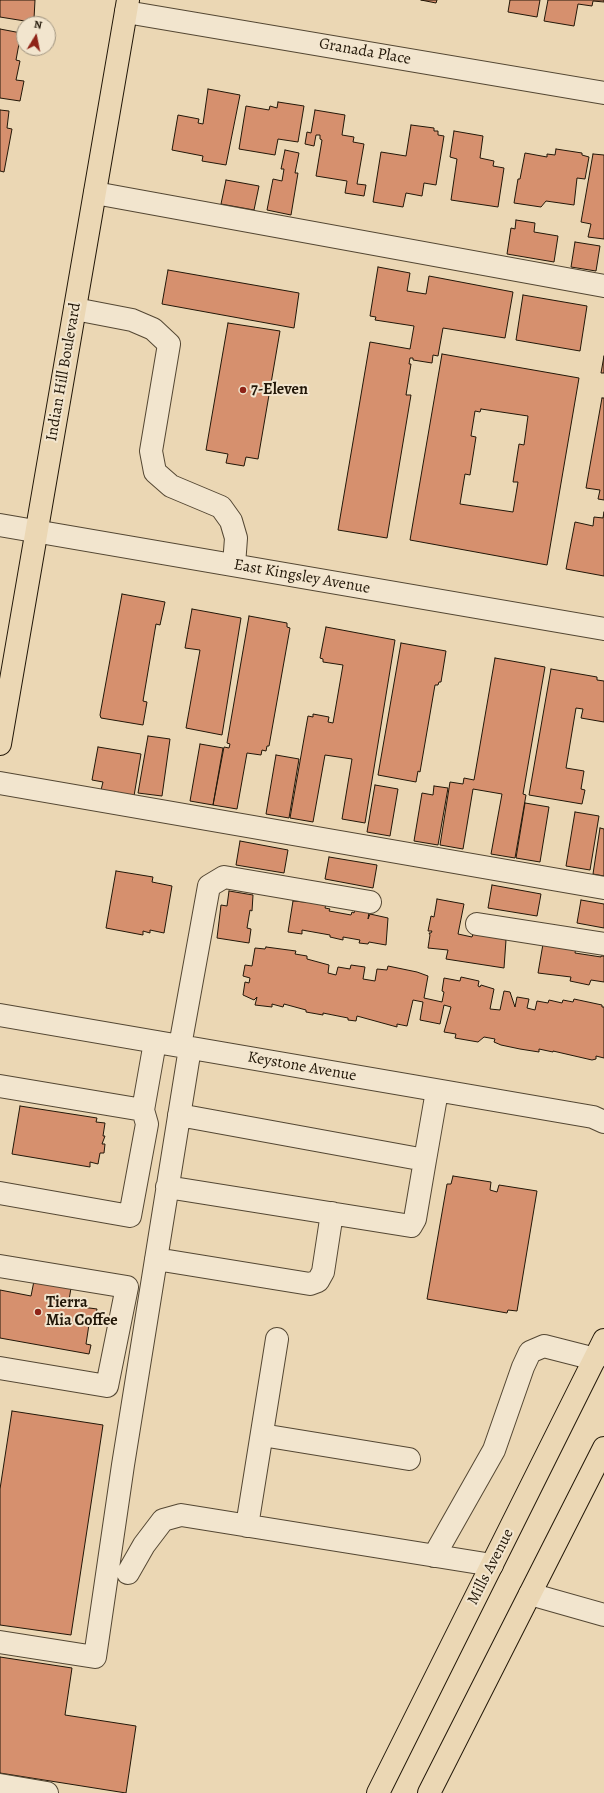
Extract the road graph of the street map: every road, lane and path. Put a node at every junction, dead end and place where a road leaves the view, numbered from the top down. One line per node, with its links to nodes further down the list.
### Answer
1 (127, 6): 2 (street, Granada Place); 3 (main road, Indian Hill Boulevard)
2 (604, 93)
3 (95, 194): 4 (street); 5 (main road, Indian Hill Boulevard)
4 (604, 286)
5 (75, 309): 7 (main road, Indian Hill Boulevard); 8 (street)
6 (0, 526): 7 (street, East Kingsley Avenue)
7 (36, 531): 8 (street, East Kingsley Avenue); 10 (main road, Indian Hill Boulevard)
8 (234, 565): 9 (street, East Kingsley Avenue)
9 (604, 629)
10 (5, 690): 11 (main road, Indian Hill Boulevard)
11 (0, 744)
12 (0, 783): 13 (street)
13 (604, 888)
14 (370, 902): 19 (street)
15 (477, 924): 16 (street)
16 (604, 944)
17 (0, 1015): 18 (street, Keystone Avenue)
18 (155, 1042): 19 (street, Keystone Avenue); 22 (street)
19 (185, 1047): 21 (street, Keystone Avenue); 23 (street)
20 (0, 1086): 22 (street)
21 (438, 1091): 24 (street, Keystone Avenue); 25 (street)
22 (143, 1110): 27 (street)
23 (179, 1115): 25 (street); 26 (street)
24 (604, 1122)
25 (425, 1160): 28 (street)
26 (168, 1187): 28 (street); 29 (street)
27 (0, 1193)
28 (332, 1213): 29 (street)
29 (156, 1259): 43 (street)
30 (0, 1266): 33 (street)
31 (277, 1339): 34 (street)
32 (599, 1350): 38 (street); 39 (main road, Mills Avenue)
33 (0, 1368)
34 (262, 1435): 36 (street); 37 (street)
35 (604, 1448): 41 (main road)
36 (410, 1459)
37 (247, 1526): 38 (street); 40 (street)
38 (434, 1556): 39 (street)
39 (492, 1565): 46 (main road, Mills Avenue)
40 (128, 1573)
41 (530, 1594): 42 (street); 47 (main road)
42 (604, 1615)
43 (0, 1642)
44 (0, 1785): 45 (street)
45 (47, 1793)
46 (378, 1793)
47 (428, 1793)

